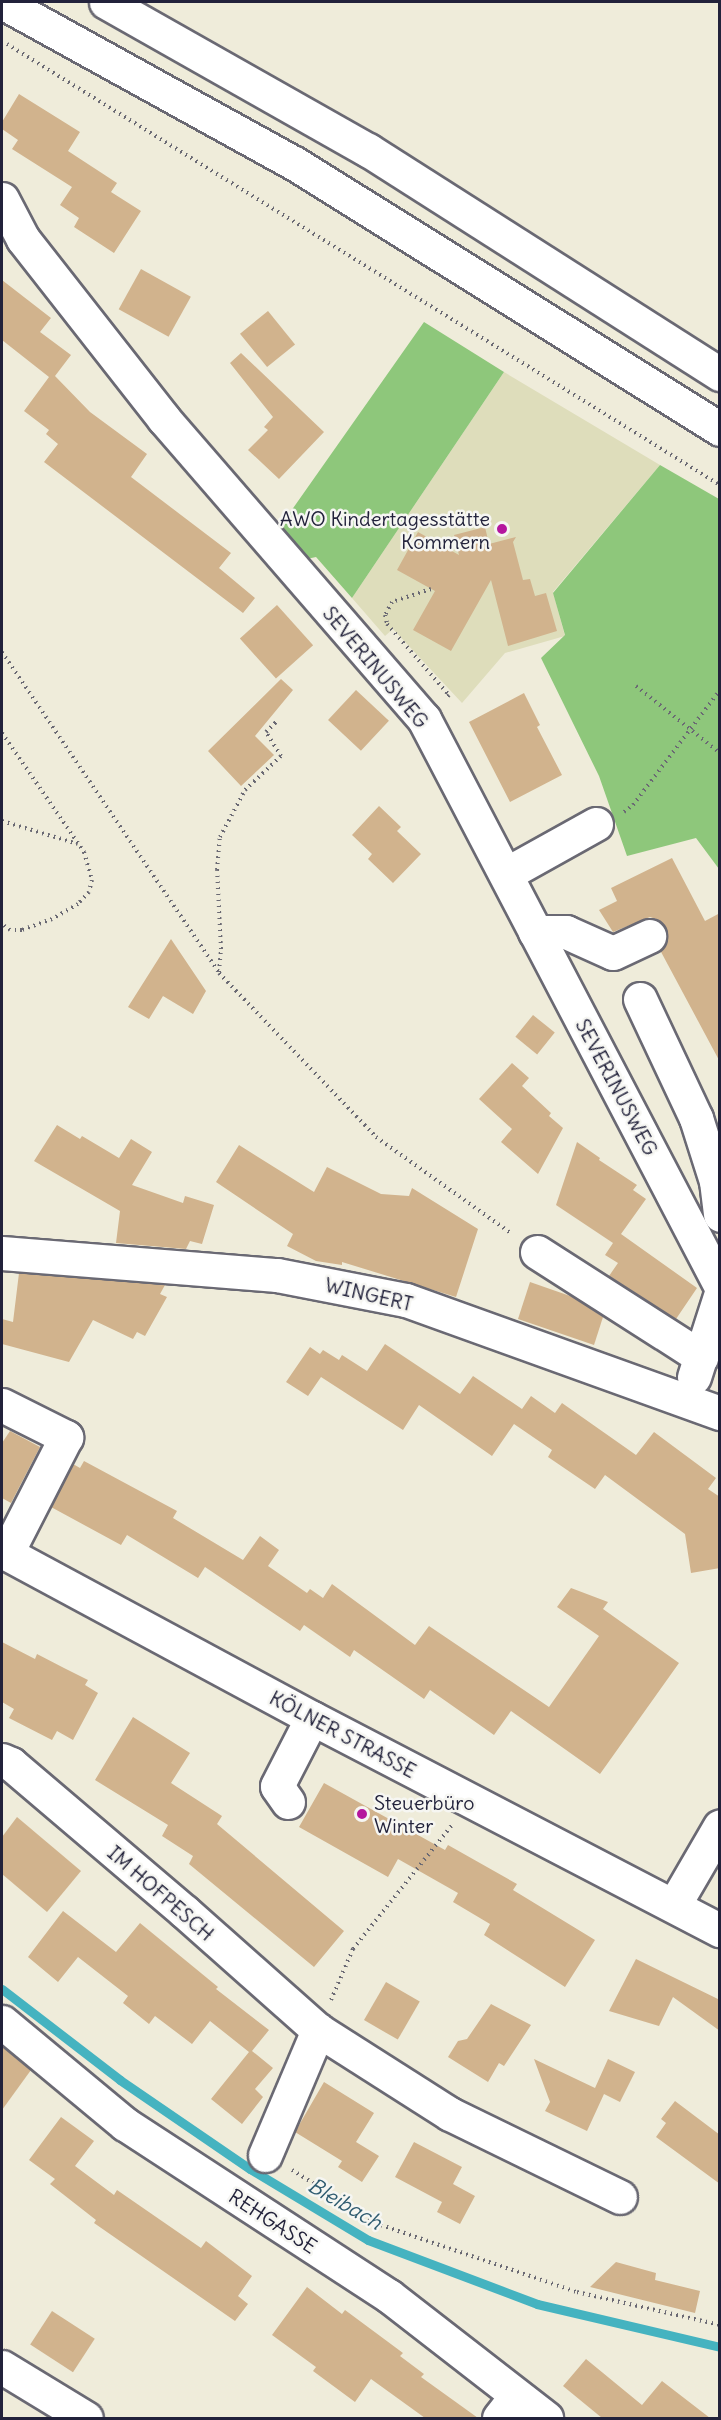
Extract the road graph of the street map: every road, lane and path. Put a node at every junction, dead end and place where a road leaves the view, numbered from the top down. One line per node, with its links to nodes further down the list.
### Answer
1 (2, 2): 6 (street)
2 (106, 2): 5 (street)
3 (2, 40): 7 (path)
4 (2, 199): 13 (street, SEVERINUSWEG)
5 (720, 374)
6 (720, 429)
7 (720, 485)
8 (430, 589): 13 (path)
9 (2, 652): 25 (path)
10 (636, 686): 14 (path)
11 (720, 690): 14 (path)
12 (278, 720): 25 (path)
13 (424, 720): 21 (street, SEVERINUSWEG)
14 (691, 729): 16 (path); 17 (path)
15 (2, 733): 20 (path)
16 (720, 753)
17 (630, 808)
18 (2, 821): 20 (path)
19 (596, 824): 21 (street)
20 (78, 844): 22 (path)
21 (506, 874): 23 (street, SEVERINUSWEG)
22 (2, 924)
23 (536, 932): 24 (street); 30 (street, SEVERINUSWEG)
24 (649, 936)
25 (219, 973): 28 (path)
26 (640, 999): 27 (street)
27 (720, 1215)
28 (537, 1252): 32 (street)
29 (2, 1253): 33 (street, WINGERT)
30 (720, 1285)
31 (720, 1296): 32 (street)
32 (701, 1357): 33 (street)
33 (686, 1400): 35 (street, WINGERT)
34 (2, 1405): 36 (street)
35 (720, 1413)
36 (4, 1552): 37 (street, KÖLNER STRASSE)
37 (312, 1718): 39 (street, KÖLNER STRASSE); 40 (street)
38 (2, 1760): 45 (street, IM HOFPESCH)
39 (472, 1801): 42 (street, KÖLNER STRASSE); 45 (path)
40 (288, 1802)
41 (720, 1826): 42 (street)
42 (674, 1905): 43 (street, KÖLNER STRASSE)
43 (720, 1930)
44 (2, 2022): 50 (street, REHGASSE)
45 (318, 2030): 46 (street); 47 (street, IM HOFPESCH)
46 (265, 2156): 48 (path)
47 (620, 2198)
48 (720, 2325)
49 (2, 2367): 51 (street)
50 (508, 2407): 52 (street, REHGASSE)
51 (86, 2418)
52 (546, 2418)

